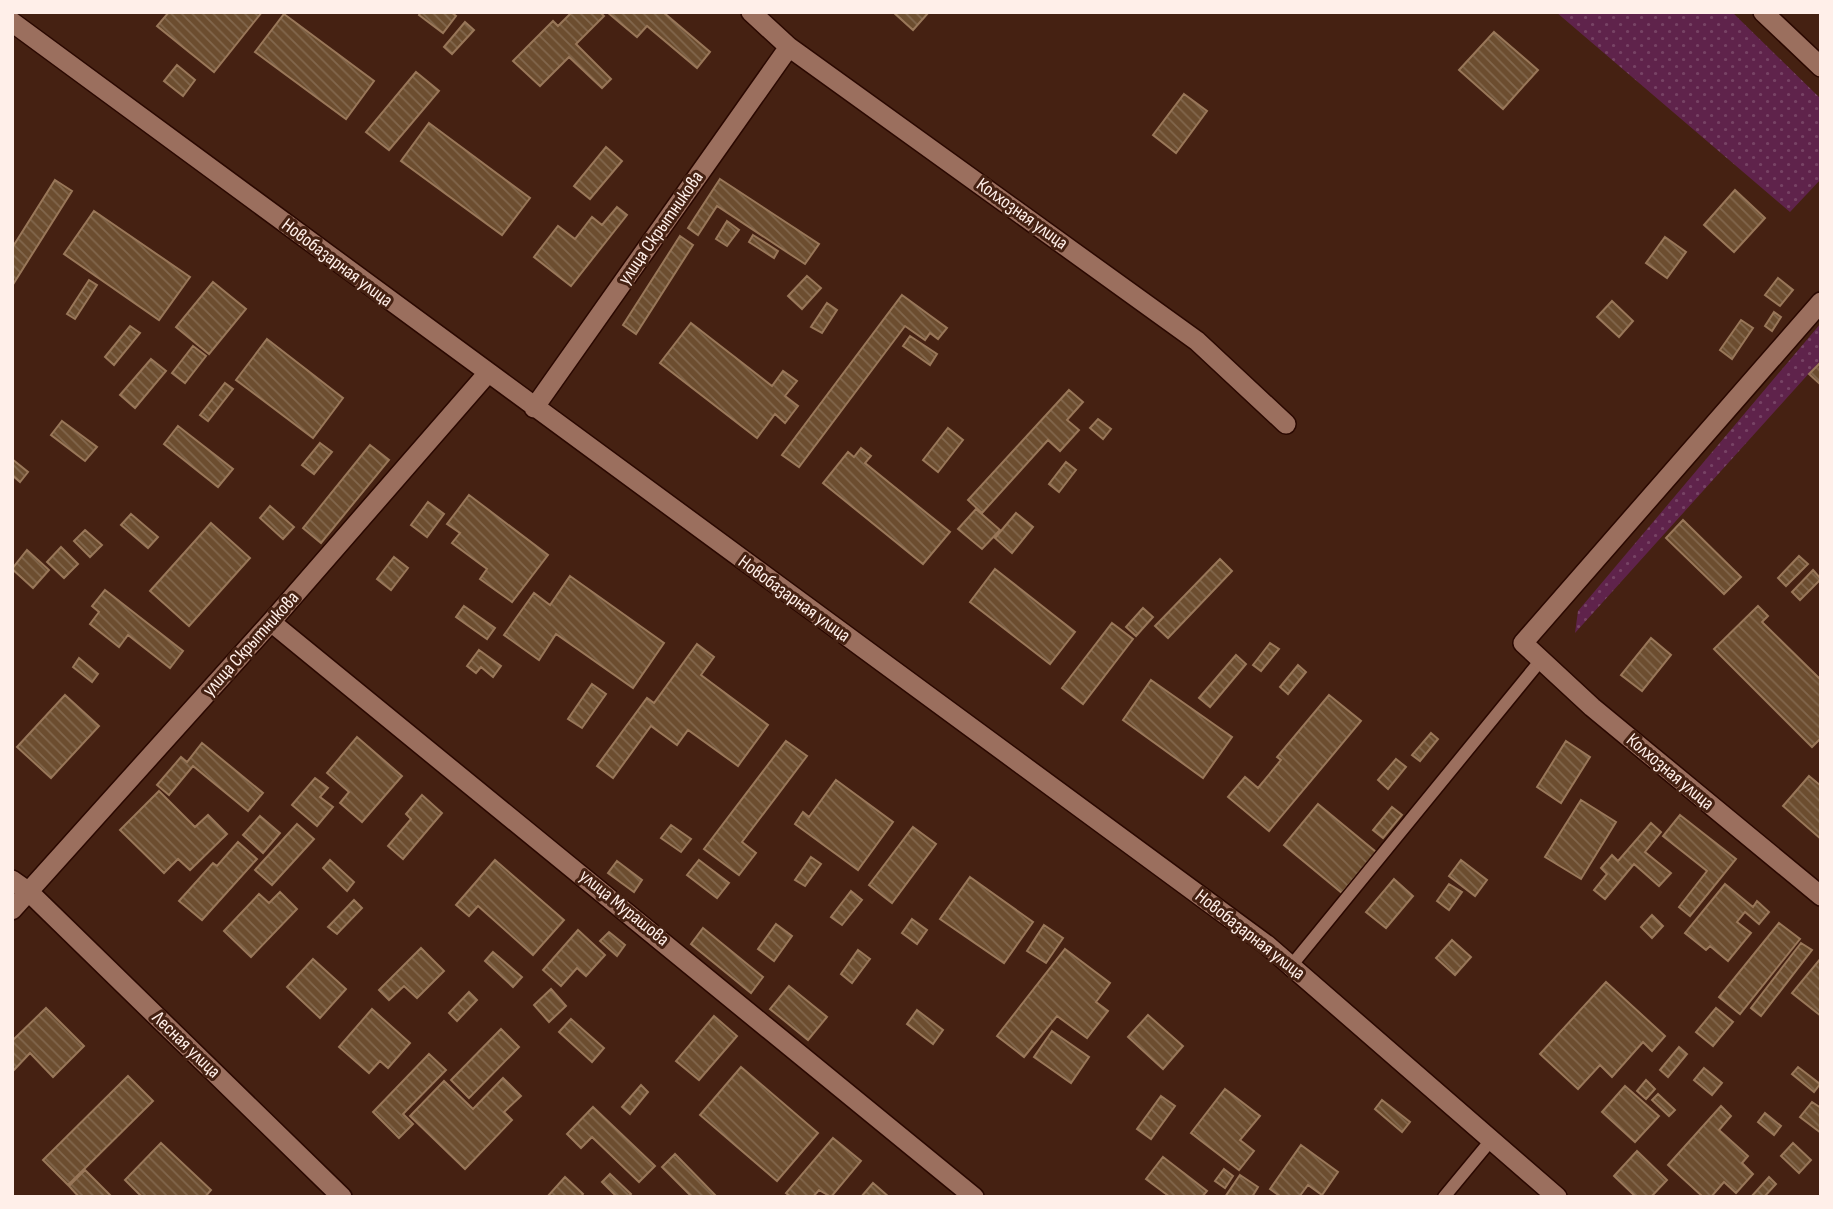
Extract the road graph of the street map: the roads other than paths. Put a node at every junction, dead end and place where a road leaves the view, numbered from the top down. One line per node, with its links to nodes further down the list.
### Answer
1 (751, 12): 4 (street, Колхозная улица)
2 (1763, 12): 5 (street)
3 (12, 22): 7 (street, Новобазарная улица)
4 (789, 47): 8 (street, улица Скрытникова); 9 (street, Колхозная улица)
5 (1821, 68)
6 (1821, 302): 11 (street, Колхозная улица)
7 (487, 374): 8 (street, Новобазарная улица); 10 (street, улица Скрытникова)
8 (534, 408): 16 (street, Новобазарная улица)
9 (1286, 424)
10 (271, 622): 13 (street, улица Скрытникова); 19 (street, улица Мурашова)
11 (1541, 660): 14 (street, Колхозная улица); 16 (lane)
12 (12, 880): 13 (street, Лесная улица)
13 (29, 892): 15 (street, улица Скрытникова); 18 (street, Лесная улица)
14 (1821, 896)
15 (12, 910)
16 (1291, 966): 17 (street, Новобазарная улица)
17 (1492, 1139): 20 (lane); 21 (street, Новобазарная улица)
18 (342, 1197)
19 (974, 1197)
20 (1444, 1197)
21 (1557, 1197)

